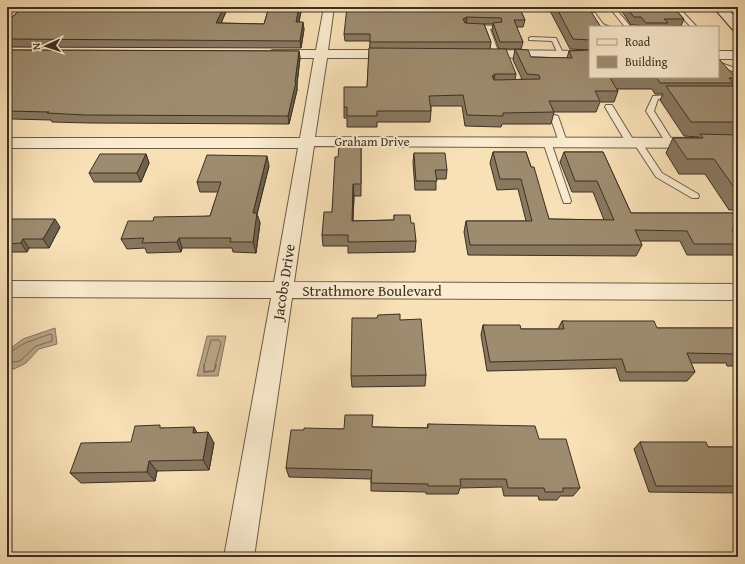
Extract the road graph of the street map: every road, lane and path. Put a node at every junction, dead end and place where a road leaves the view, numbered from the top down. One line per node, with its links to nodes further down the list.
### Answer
1 (11, 7): 8 (street)
2 (329, 7): 19 (street, Jacobs Drive)
3 (612, 7): 4 (lane); 11 (lane)
4 (644, 7)
5 (652, 7): 6 (lane)
6 (675, 7): 7 (lane); 12 (lane)
7 (719, 7): 16 (main road)
8 (7, 11)
9 (593, 14): 10 (lane)
10 (604, 26)
11 (627, 26)
12 (693, 26)
13 (466, 27): 14 (lane)
14 (486, 27): 15 (lane); 26 (lane)
15 (498, 27)
16 (738, 28)
17 (531, 39): 22 (lane)
18 (261, 54): 19 (street)
19 (322, 54): 20 (street); 36 (street, Jacobs Drive)
20 (409, 54)
21 (467, 54): 26 (street)
22 (561, 55): 23 (street); 26 (street)
23 (589, 55)
24 (719, 55): 25 (street)
25 (738, 55)
26 (504, 57)
27 (719, 64): 28 (lane)
28 (738, 71)
29 (685, 97): 37 (lane)
30 (609, 107): 34 (lane)
31 (554, 116): 33 (lane)
32 (547, 142): 33 (street, Graham Drive); 36 (street, Graham Drive); 40 (lane)
33 (563, 142): 34 (street, Graham Drive)
34 (634, 142): 37 (street, Graham Drive); 39 (lane)
35 (7, 143): 36 (street, Graham Drive)
36 (307, 143): 42 (street, Jacobs Drive)
37 (670, 143): 38 (street, Graham Drive)
38 (738, 143)
39 (695, 196)
40 (567, 201)
41 (7, 289): 42 (street, Strathmore Boulevard)
42 (283, 290): 43 (street, Strathmore Boulevard); 44 (street, Jacobs Drive)
43 (738, 292)
44 (239, 557)

